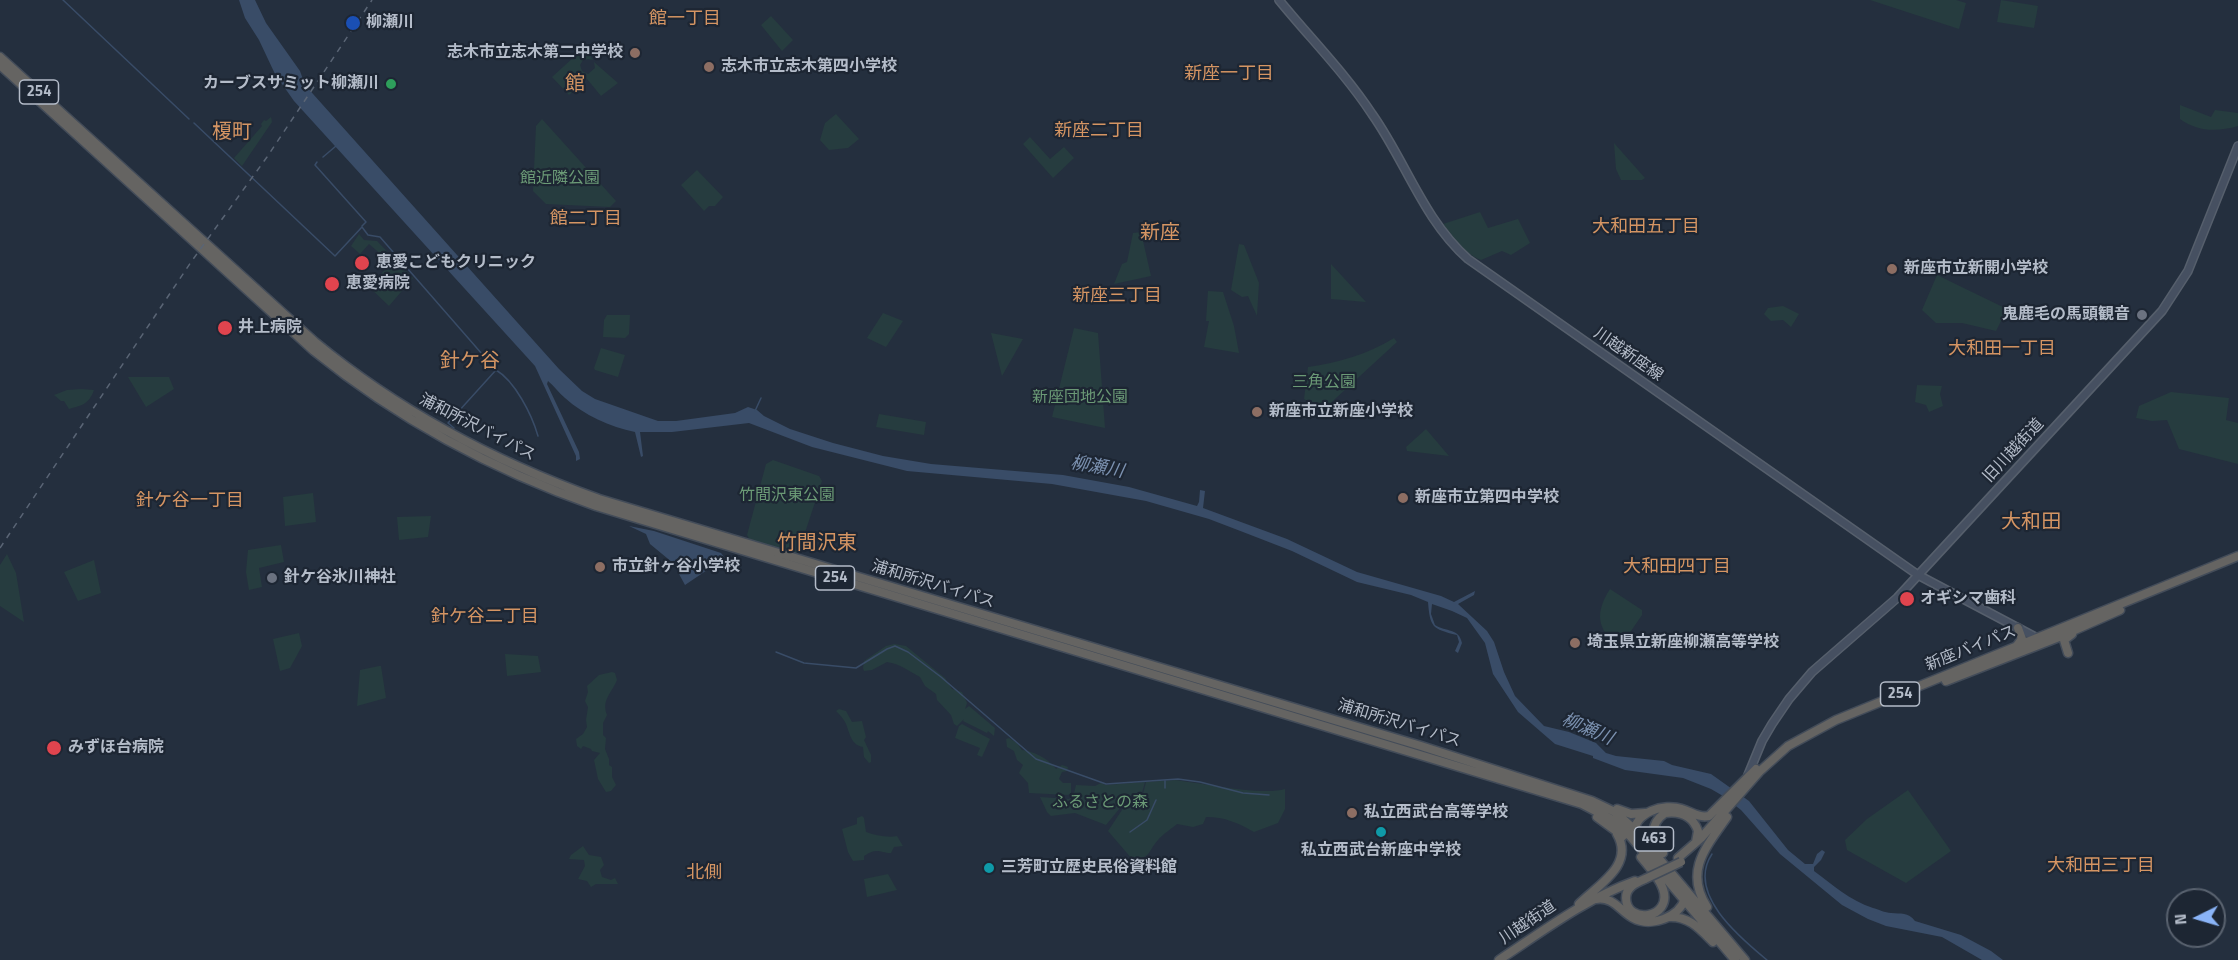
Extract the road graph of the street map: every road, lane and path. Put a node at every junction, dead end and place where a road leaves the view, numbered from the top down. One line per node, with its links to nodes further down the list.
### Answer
1 (1279, 0): 7 (main road, 川越新座線)
2 (0, 57): 14 (highway, 浦和所沢バイパス / 254)
3 (0, 65): 15 (highway, 浦和所沢バイパス / 254)
4 (2238, 146): 7 (main road, 旧川越街道)
5 (2238, 555): 10 (highway, 新座バイパス / 254)
6 (2238, 561): 8 (highway, 新座バイパス / 254)
7 (1918, 574): 9 (main road, 川越新座線); 13 (main road, 旧川越街道)
8 (2099, 620): 10 (highway, 新座バイパス / 254); 12 (highway)
9 (2018, 628): 10 (main road, 川越新座線); 11 (highway)
10 (2042, 640): 11 (highway, 新座バイパス / 254); 13 (highway, 新座バイパス / 254)
11 (2015, 647): 13 (highway, 新座バイパス / 254)
12 (2068, 653)
13 (1748, 785): 17 (highway, 新座バイパス / 254)
14 (1549, 786): 16 (highway, 254); 19 (highway, 浦和所沢バイパス / 254)
15 (1563, 797): 18 (highway); 26 (highway, 浦和所沢バイパス / 254)
16 (1647, 813): 17 (highway); 19 (highway)
17 (1719, 818): 20 (highway, 新座バイパス / 254); 21 (highway); 24 (highway); 30 (highway)
18 (1612, 828): 25 (highway); 29 (highway)
19 (1634, 828): 23 (highway, 浦和所沢バイパス / 254); 26 (highway)
20 (1711, 829): 22 (highway, 川越街道 / 254); 24 (highway, 川越街道 / 254)
21 (1698, 837): 22 (highway, 463); 30 (highway, 463)
22 (1692, 847): 24 (highway, 川越街道 / 254)
23 (1662, 860): 28 (highway); 35 (highway, 浦和所沢バイパス / 463)
24 (1679, 860): 25 (highway, 川越街道 / 254)
25 (1644, 877): 27 (highway, 川越街道 / 254); 29 (highway, 川越街道 / 254)
26 (1668, 880): 28 (highway, 浦和所沢バイパス)
27 (1594, 899): 29 (highway, 川越街道 / 254); 31 (highway)
28 (1685, 901): 31 (highway); 34 (highway, 浦和所沢バイパス)
29 (1575, 909): 32 (highway, 川越街道 / 254)
30 (1708, 910): 35 (highway)
31 (1667, 917): 33 (highway)
32 (1499, 960)
33 (1730, 960)
34 (1735, 960)
35 (1745, 960)

